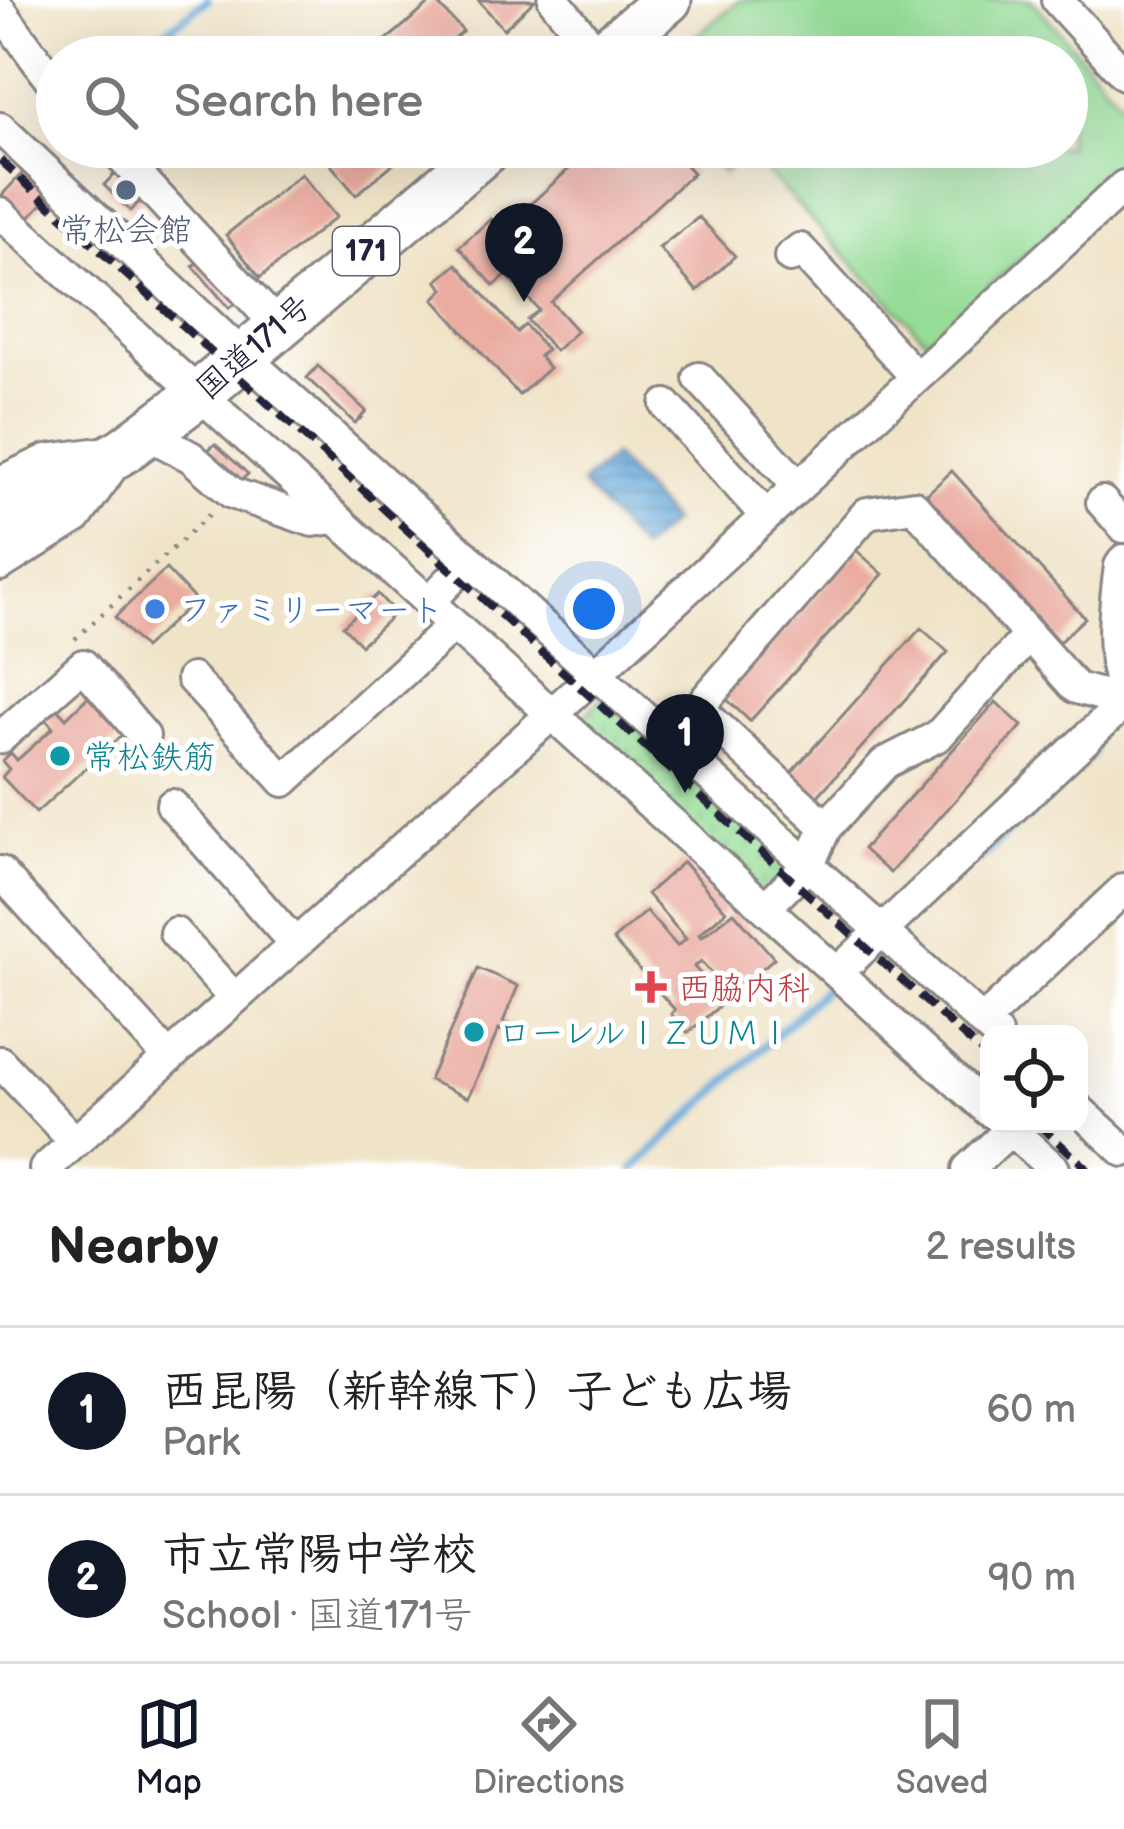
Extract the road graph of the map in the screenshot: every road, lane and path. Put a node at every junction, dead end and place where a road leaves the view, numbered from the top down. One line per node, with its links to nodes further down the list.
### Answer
1 (554, 0): 5 (street)
2 (668, 0): 6 (highway)
3 (1058, 0): 8 (street)
4 (0, 10): 7 (street)
5 (582, 36)
6 (624, 36)
7 (36, 59)
8 (1124, 74)
9 (0, 128): 10 (street)
10 (36, 162)
11 (43, 168): 18 (street)
12 (131, 168): 17 (street)
13 (465, 168): 17 (highway, 国道171号 / 171)
14 (1124, 186): 19 (street)
15 (0, 213): 21 (street)
16 (790, 256): 19 (street)
17 (277, 325): 18 (highway, 国道171号 / 171)
18 (242, 355): 21 (highway, 国道171号 / 171); 32 (street)
19 (916, 377): 25 (street)
20 (699, 378): 25 (street)
21 (198, 395): 23 (highway, 国道171号 / 171); 29 (street)
22 (666, 405): 28 (street)
23 (136, 442): 24 (street); 26 (street); 30 (highway, 国道171号 / 171); 34 (street)
24 (4, 474)
25 (798, 487): 28 (street)
26 (232, 493): 29 (street); 38 (path)
27 (1102, 502): 31 (street)
28 (766, 516): 39 (street)
29 (335, 518): 35 (street)
30 (0, 523)
31 (1124, 527)
32 (470, 560): 35 (street); 39 (street)
33 (1124, 560): 41 (street)
34 (0, 565)
35 (429, 602): 36 (street)
36 (454, 625): 40 (street); 42 (street)
37 (1029, 635): 41 (street); 46 (street); 46 (street)
38 (65, 649)
39 (596, 673): 42 (street); 47 (street)
40 (192, 679)
41 (1124, 700): 51 (street)
42 (552, 713): 50 (street); 53 (street)
43 (143, 736): 44 (street)
44 (0, 738)
45 (172, 805): 53 (street)
46 (826, 827): 47 (street)
47 (809, 864): 50 (street); 51 (street)
48 (9, 875): 58 (street)
49 (1124, 889): 57 (street)
50 (766, 907): 54 (street)
51 (881, 928): 54 (street); 56 (street)
52 (175, 933): 55 (street)
53 (295, 944): 55 (street)
54 (838, 972): 60 (street)
55 (234, 998): 58 (street)
56 (986, 1025)
57 (992, 1025)
58 (169, 1058): 64 (street)
59 (0, 1062): 64 (street)
60 (980, 1103)
61 (1088, 1118): 65 (street)
62 (993, 1133): 67 (street)
63 (1013, 1133): 68 (street)
64 (75, 1142): 66 (street)
65 (1124, 1150)
66 (45, 1169)
67 (968, 1169)
68 (1054, 1169)

